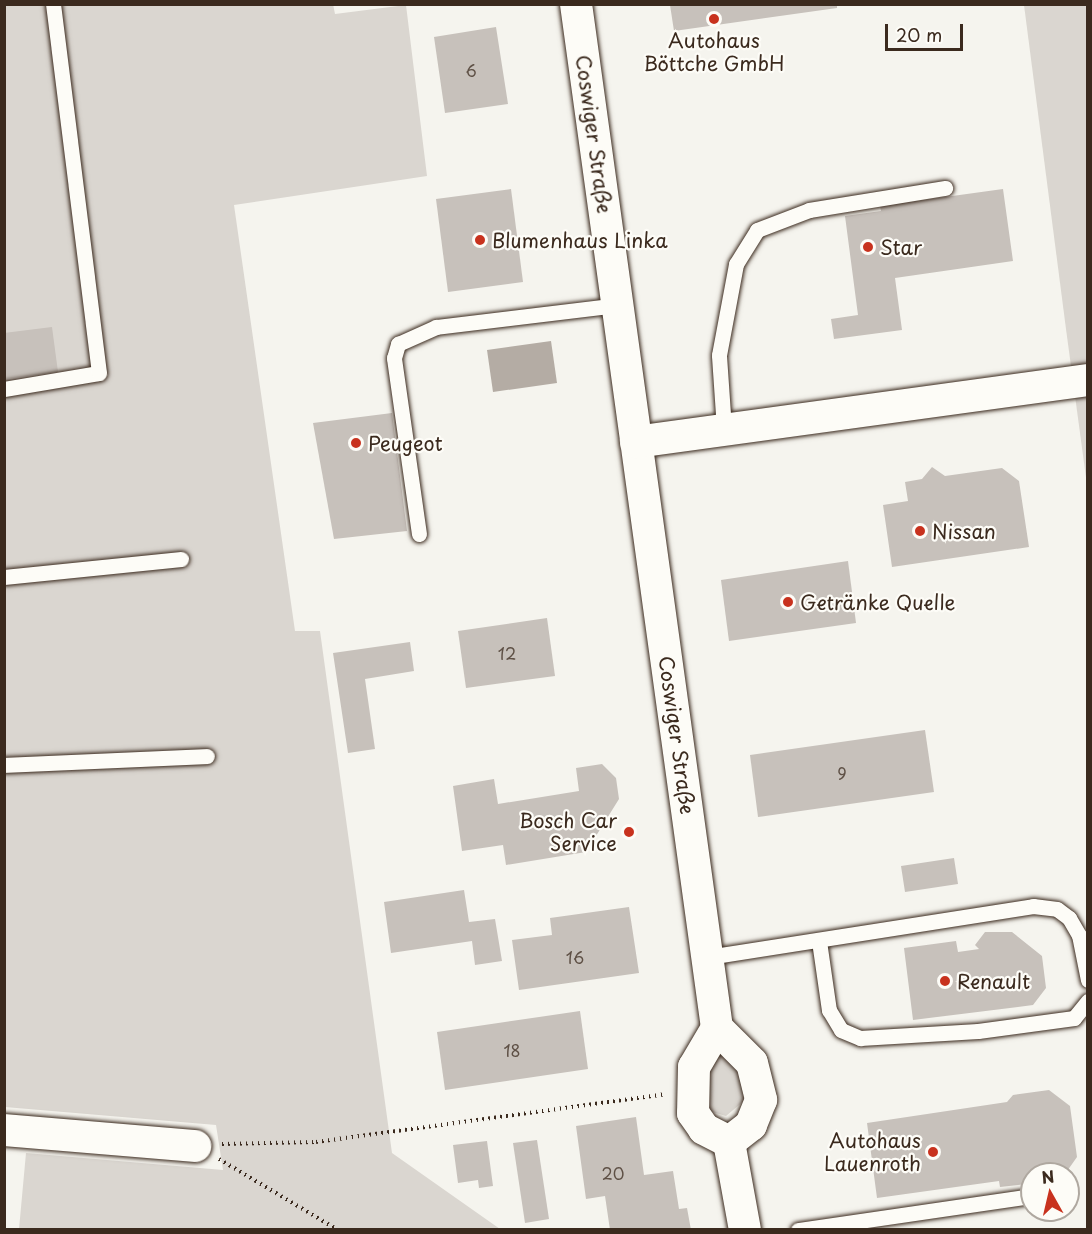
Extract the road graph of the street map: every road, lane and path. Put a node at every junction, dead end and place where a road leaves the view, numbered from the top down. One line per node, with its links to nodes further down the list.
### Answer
1 (53, 4): 6 (lane)
2 (576, 4): 4 (street, Coswiger Straße)
3 (945, 188): 7 (lane)
4 (618, 305): 8 (street, Coswiger Straße); 9 (lane)
5 (1088, 380): 7 (street)
6 (4, 389)
7 (724, 429): 8 (street)
8 (636, 441): 15 (street, Coswiger Straße)
9 (419, 534)
10 (181, 559): 11 (lane)
11 (4, 577)
12 (207, 756): 13 (lane)
13 (4, 765)
14 (819, 941): 15 (lane); 16 (lane); 17 (lane)
15 (708, 957): 18 (street, Coswiger Straße)
16 (1088, 980)
17 (1088, 1001)
18 (717, 1028): 19 (street); 21 (street)
19 (691, 1090): 21 (street); 22 (path)
20 (4, 1130): 22 (street)
21 (729, 1142): 25 (street)
22 (195, 1146): 24 (path)
23 (1020, 1198): 26 (lane)
24 (338, 1230)
25 (745, 1230)
26 (798, 1230)

